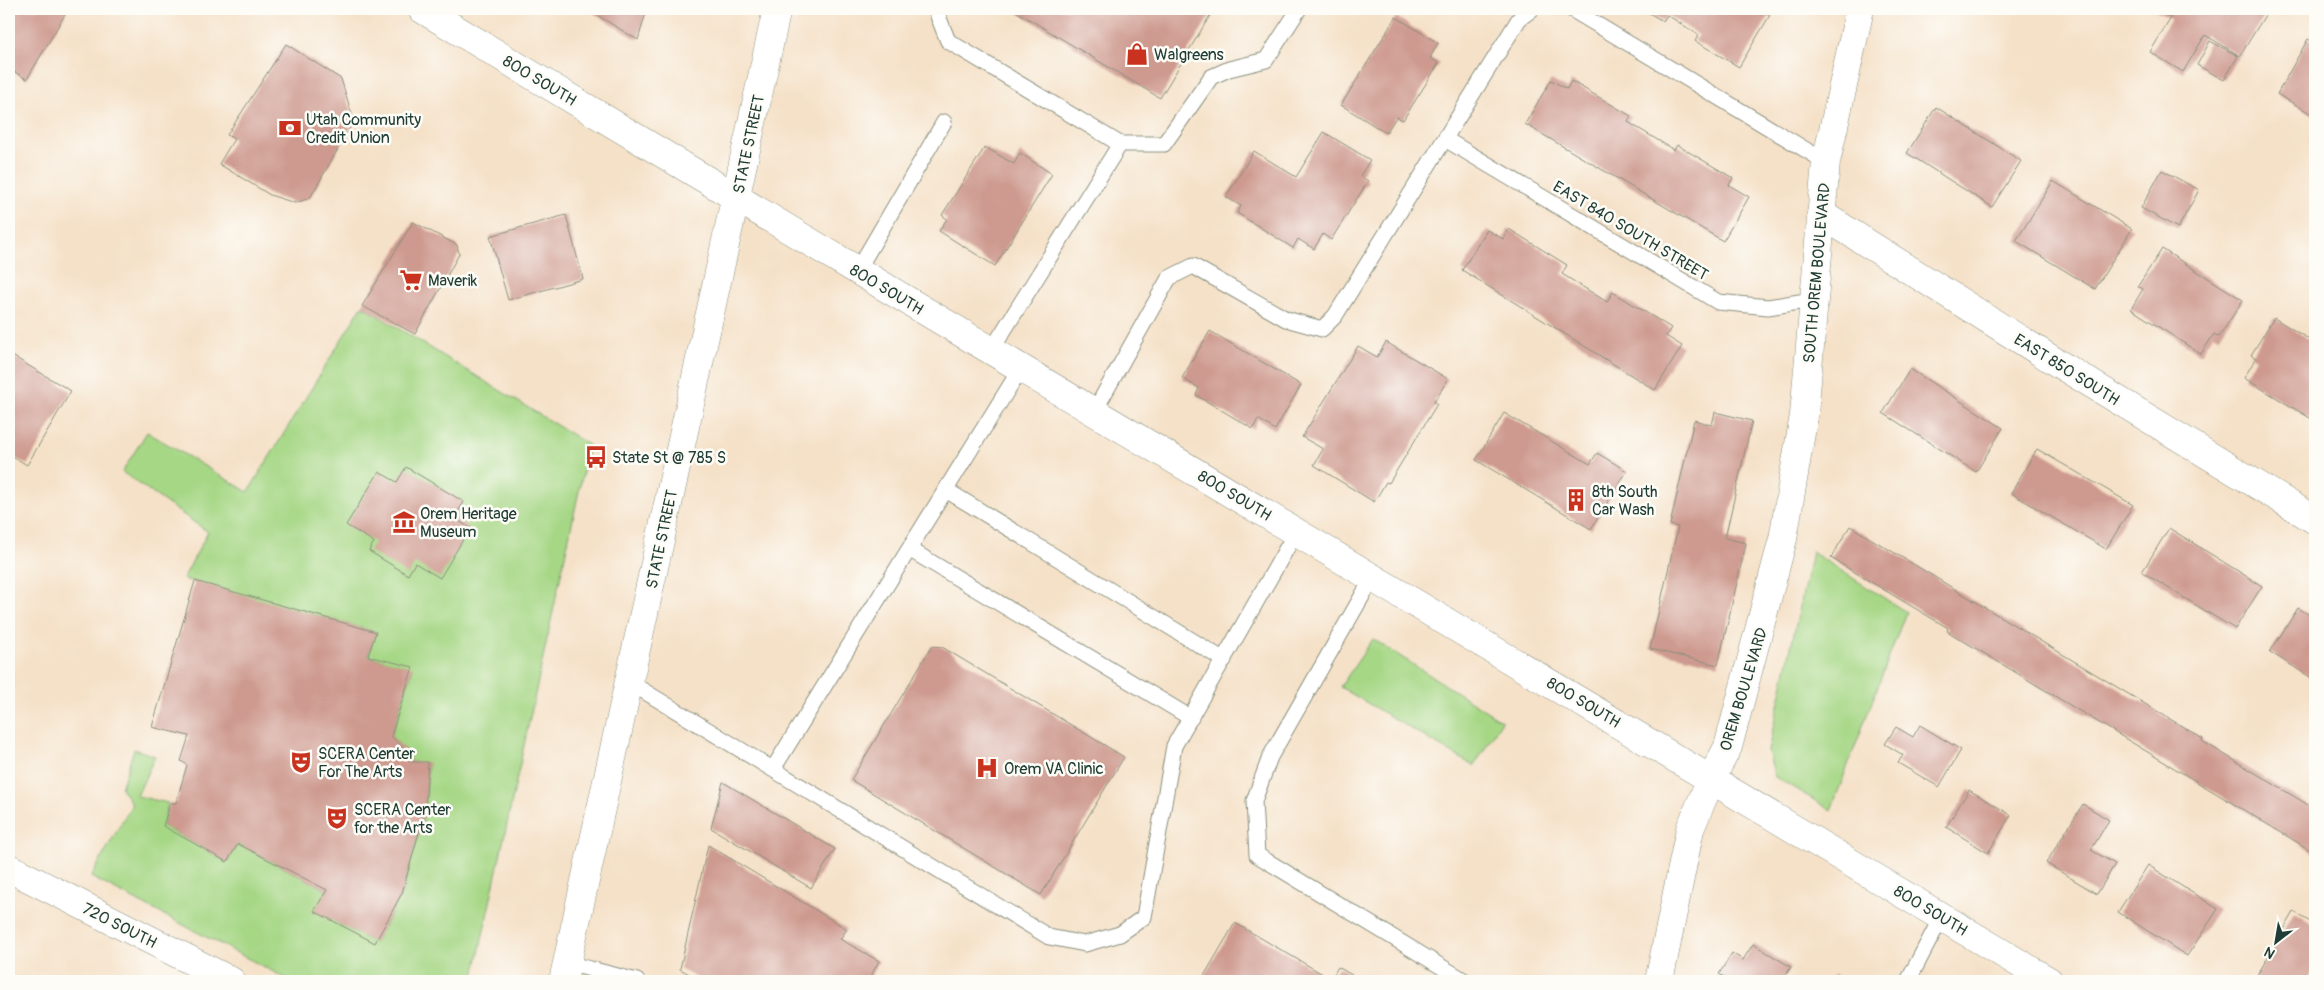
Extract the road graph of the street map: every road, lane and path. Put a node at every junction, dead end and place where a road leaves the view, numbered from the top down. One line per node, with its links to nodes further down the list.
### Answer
1 (422, 9): 12 (main road, 800 SOUTH)
2 (777, 9): 12 (main road, STATE STREET)
3 (940, 9): 10 (lane)
4 (1299, 9): 10 (lane)
5 (1532, 9): 9 (lane)
6 (1571, 9): 11 (lane)
7 (1860, 9): 11 (main road, SOUTH OREM BOULEVARD)
8 (944, 122): 14 (lane)
9 (1445, 139): 15 (lane, EAST 840 SOUTH STREET); 18 (lane)
10 (1120, 144): 16 (lane)
11 (1826, 162): 13 (main road, SOUTH OREM BOULEVARD)
12 (736, 200): 14 (main road, 800 SOUTH); 26 (main road, STATE STREET)
13 (1821, 214): 15 (main road, SOUTH OREM BOULEVARD); 20 (main road, EAST 850 SOUTH)
14 (857, 271): 16 (main road, 800 SOUTH)
15 (1812, 300): 22 (main road, SOUTH OREM BOULEVARD)
16 (991, 351): 17 (main road, 800 SOUTH)
17 (1021, 368): 18 (main road, 800 SOUTH); 19 (lane)
18 (1094, 412): 21 (main road, 800 SOUTH)
19 (946, 490): 23 (lane); 25 (lane)
20 (2315, 520)
21 (1296, 532): 24 (main road, 800 SOUTH); 25 (lane)
22 (1783, 539): 29 (main road, OREM BOULEVARD)
23 (909, 549): 27 (lane); 28 (lane)
24 (1373, 577): 29 (main road, 800 SOUTH); 35 (lane)
25 (1224, 660): 27 (lane)
26 (629, 682): 28 (lane); 32 (main road, STATE STREET)
27 (1191, 718): 28 (lane)
28 (773, 770)
29 (1711, 779): 31 (main road, 800 SOUTH); 36 (main road, OREM BOULEVARD)
30 (9, 868): 33 (main road, 720 SOUTH)
31 (1942, 916): 37 (lane); 38 (main road, 800 SOUTH)
32 (565, 972): 34 (lane)
33 (231, 981)
34 (637, 981)
35 (1465, 981)
36 (1659, 981)
37 (1908, 981)
38 (2049, 981)

